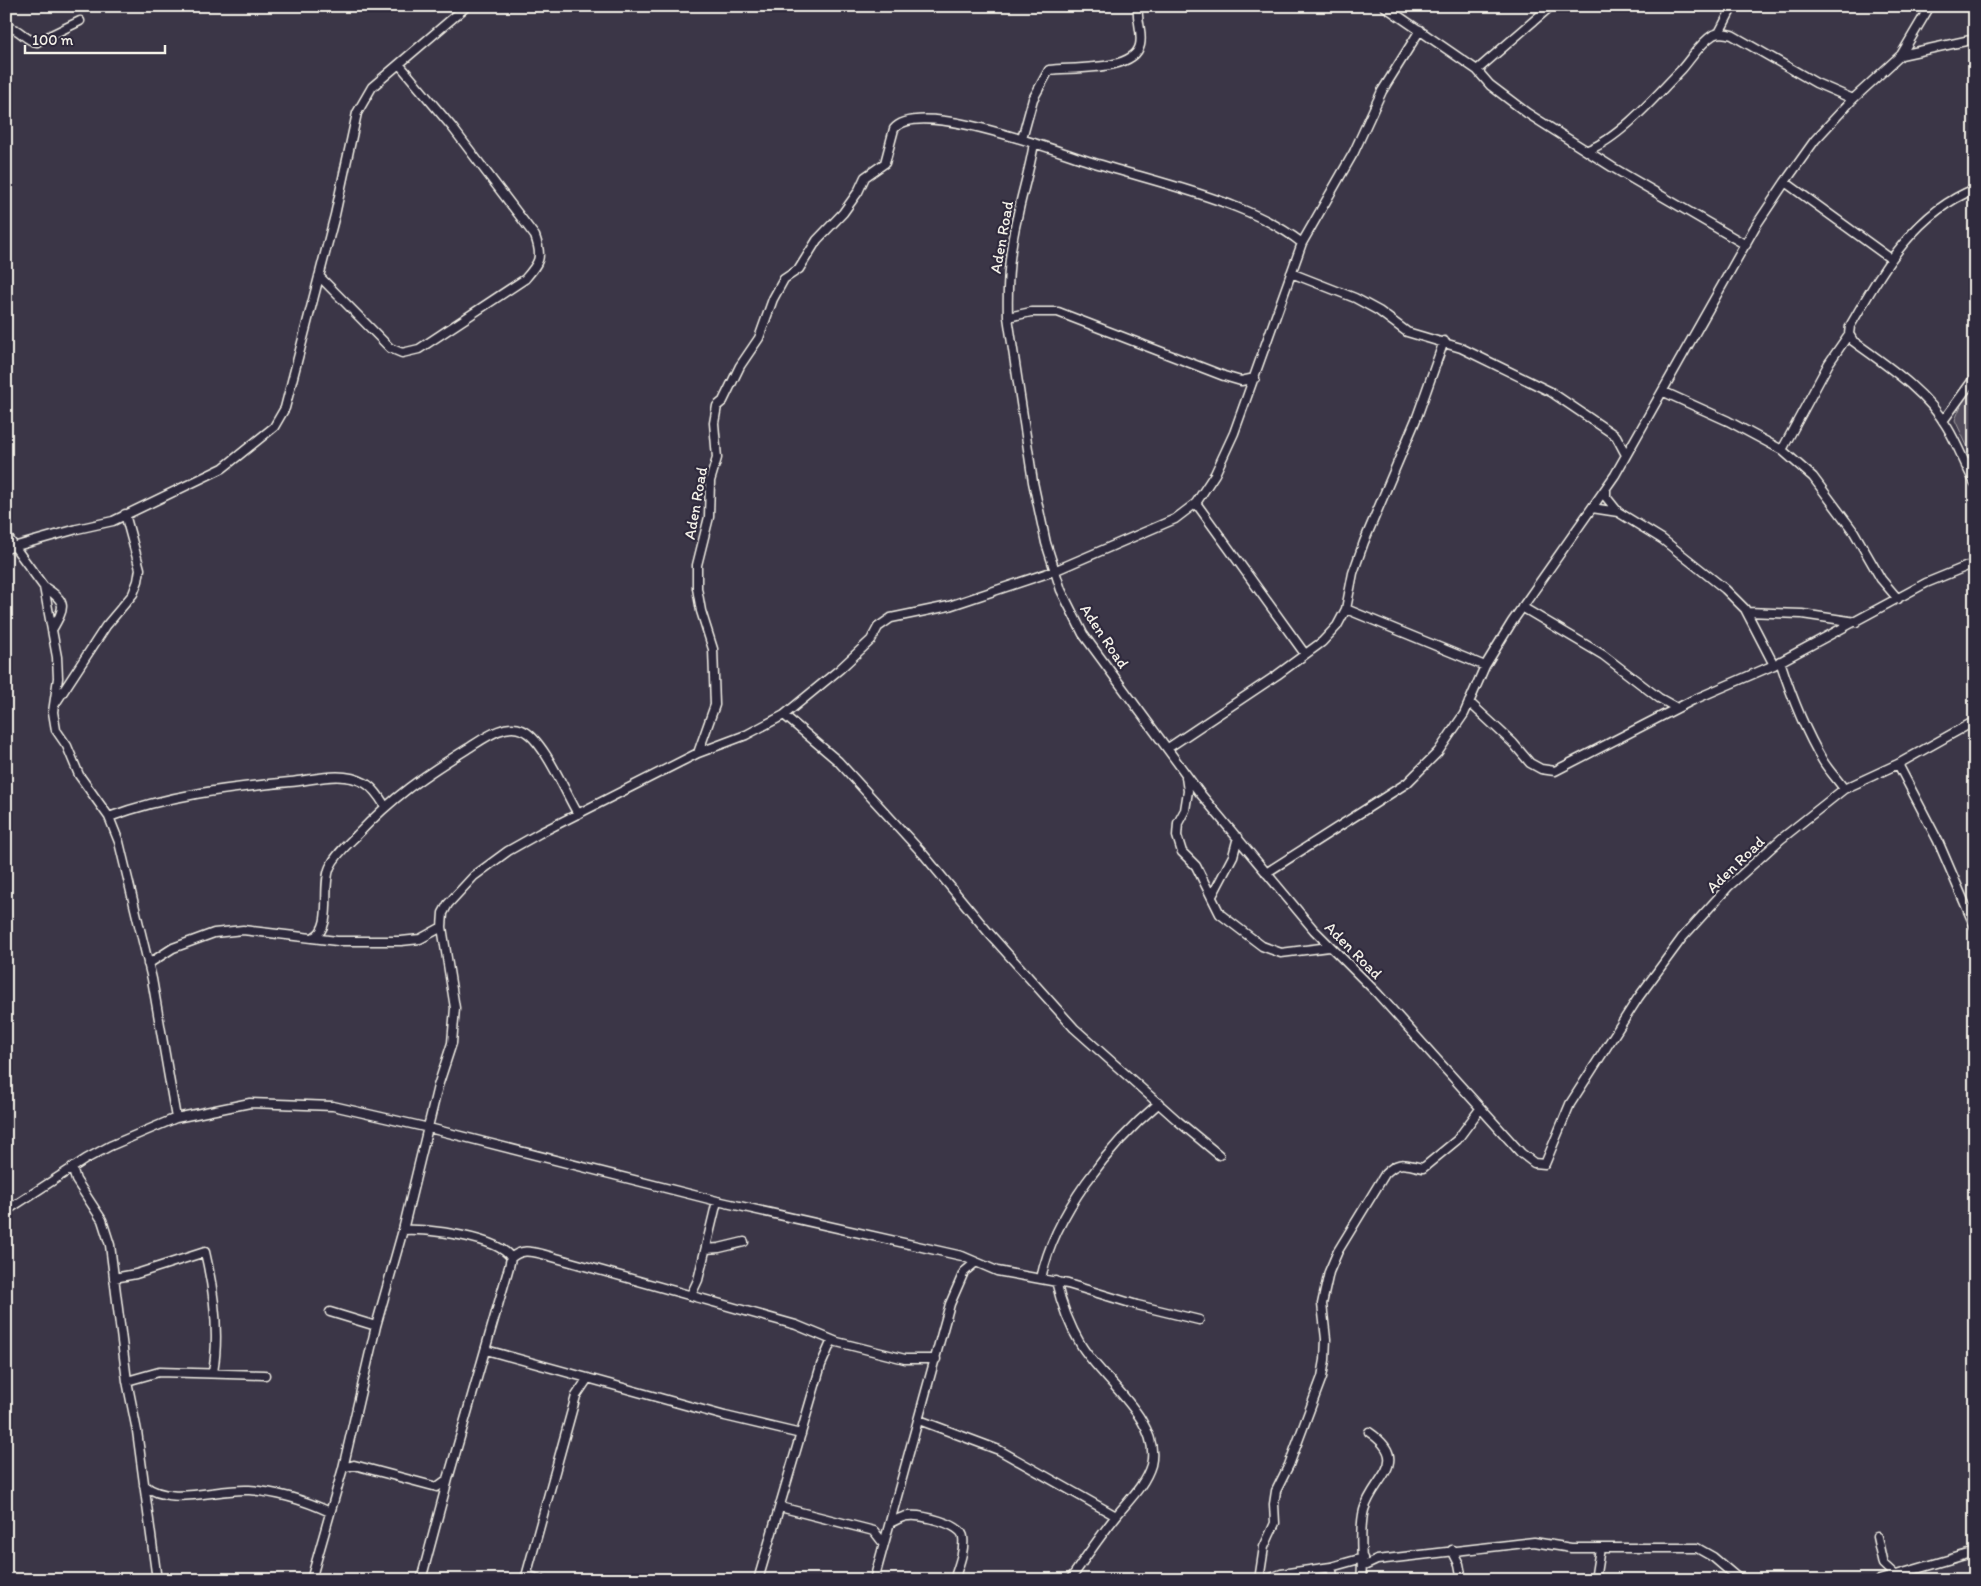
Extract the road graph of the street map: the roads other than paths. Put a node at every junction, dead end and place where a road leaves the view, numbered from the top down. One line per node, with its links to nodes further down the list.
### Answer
1 (467, 6): 13 (street)
2 (1138, 6): 16 (street)
3 (1384, 6): 9 (street)
4 (1551, 6): 14 (street)
5 (1733, 6): 10 (street)
6 (1930, 6): 12 (street)
7 (80, 21): 8 (street)
8 (6, 28)
9 (1420, 30): 14 (street); 21 (street)
10 (1719, 33): 15 (street); 18 (street)
11 (1975, 39): 12 (street)
12 (1901, 54): 15 (street)
13 (399, 64): 25 (street); 25 (street)
14 (1477, 70): 18 (street)
15 (1852, 99): 19 (street)
16 (1022, 139): 17 (street, Aden Road); 66 (street, Aden Road)
17 (1034, 144): 21 (street, Aden Road); 26 (street, Aden Road)
18 (1588, 150): 22 (street)
19 (1785, 182): 22 (street); 23 (street)
20 (1975, 189): 23 (street)
21 (1302, 243): 24 (street)
22 (1746, 245): 31 (street)
23 (1891, 259): 27 (street)
24 (1291, 273): 28 (street); 30 (street)
25 (319, 276): 44 (street)
26 (1008, 317): 30 (street); 49 (street, Aden Road)
27 (1848, 334): 32 (street); 35 (street)
28 (1444, 341): 33 (street); 53 (street)
29 (1975, 377): 32 (street)
30 (1255, 378): 41 (street)
31 (1664, 392): 34 (street); 35 (street)
32 (1943, 421): 38 (street)
33 (1616, 436): 34 (street); 36 (street)
34 (1635, 439): 36 (street)
35 (1782, 450): 51 (street)
36 (1626, 455): 40 (street)
37 (1975, 458): 38 (street)
38 (1966, 466): 39 (street)
39 (1975, 483)
40 (1606, 490): 42 (street); 43 (street)
41 (1196, 503): 49 (street); 57 (street)
42 (1592, 508): 43 (street); 52 (street)
43 (1618, 512): 54 (street)
44 (125, 514): 46 (street); 61 (street)
45 (6, 534): 46 (street)
46 (15, 546): 47 (street); 50 (street)
47 (6, 549)
48 (1975, 563): 51 (street)
49 (1054, 571): 63 (street); 65 (street, Aden Road)
50 (44, 587): 56 (street); 56 (street)
51 (1898, 598): 55 (street)
52 (1522, 606): 59 (street); 62 (street)
53 (1346, 609): 57 (street); 59 (street)
54 (1747, 612): 55 (street); 58 (street)
55 (1856, 622): 58 (street)
56 (52, 630): 61 (street)
57 (1304, 654): 65 (street)
58 (1777, 663): 62 (street); 69 (street)
59 (1484, 666): 60 (street)
60 (1469, 702): 62 (street); 74 (street)
61 (54, 706): 72 (street)
62 (1677, 708)
63 (784, 715): 66 (street); 81 (street)
64 (1975, 721): 67 (street, Aden Road)
65 (1168, 748): 68 (street, Aden Road)
66 (698, 753): 71 (street)
67 (1898, 764): 69 (street, Aden Road); 77 (street)
68 (1186, 775): 73 (street, Aden Road); 75 (street)
69 (1844, 789): 82 (street, Aden Road)
70 (385, 806): 71 (street); 72 (street); 78 (street)
71 (578, 814): 76 (street)
72 (110, 817): 80 (street)
73 (1238, 837): 74 (street, Aden Road); 75 (street)
74 (1266, 873): 79 (street, Aden Road)
75 (1212, 896): 79 (street)
76 (442, 927): 78 (street); 84 (street)
77 (1975, 927)
78 (314, 937): 80 (street)
79 (1329, 947): 82 (street, Aden Road)
80 (148, 964): 83 (street)
81 (1159, 1103): 85 (street); 95 (street)
82 (1480, 1109): 136 (street)
83 (176, 1118): 84 (street); 86 (street)
84 (429, 1128): 87 (street); 89 (street)
85 (1219, 1154)
86 (72, 1167): 88 (street); 94 (street)
87 (717, 1201): 91 (street); 93 (street)
88 (6, 1211)
89 (402, 1230): 92 (street); 100 (street)
90 (744, 1242): 91 (street)
91 (706, 1249): 97 (street)
92 (511, 1258): 97 (street); 102 (street)
93 (976, 1262): 95 (street); 103 (street)
94 (114, 1278): 104 (street); 107 (street)
95 (1041, 1279): 96 (street)
96 (1056, 1281): 99 (street); 116 (street)
97 (691, 1295): 101 (street)
98 (330, 1312): 100 (street)
99 (1199, 1320)
100 (376, 1326): 111 (street)
101 (832, 1340): 103 (street); 110 (street)
102 (486, 1350): 106 (street); 112 (street)
103 (936, 1358): 108 (street)
104 (213, 1372): 105 (street); 107 (street)
105 (266, 1375)
106 (588, 1378): 110 (street); 127 (street)
107 (127, 1381): 113 (street)
108 (919, 1420): 116 (street); 117 (street)
109 (1369, 1432): 123 (street)
110 (802, 1434): 114 (street)
111 (343, 1468): 112 (street); 115 (street)
112 (448, 1479): 130 (street)
113 (144, 1485): 115 (street); 128 (street)
114 (780, 1507): 119 (street); 132 (street)
115 (330, 1512): 129 (street)
116 (1116, 1516): 135 (street)
117 (890, 1523): 119 (street); 134 (street)
118 (1877, 1537): 126 (street)
119 (884, 1544): 133 (street)
120 (1600, 1548): 121 (street); 141 (street); 142 (street)
121 (1452, 1550): 125 (street); 140 (street)
122 (1975, 1552): 126 (street)
123 (1363, 1558): 124 (street); 125 (street)
124 (1331, 1567): 137 (street); 138 (street)
125 (1362, 1567): 139 (street)
126 (1894, 1577): 143 (street)
127 (526, 1578): 131 (street)
128 (157, 1580)
129 (311, 1580)
130 (421, 1580)
131 (542, 1580)
132 (758, 1580)
133 (874, 1580)
134 (954, 1580)
135 (1070, 1580)
136 (1259, 1580)
137 (1266, 1580)
138 (1334, 1580)
139 (1361, 1580)
140 (1462, 1580)
141 (1595, 1580)
142 (1740, 1580)
143 (1879, 1580)

